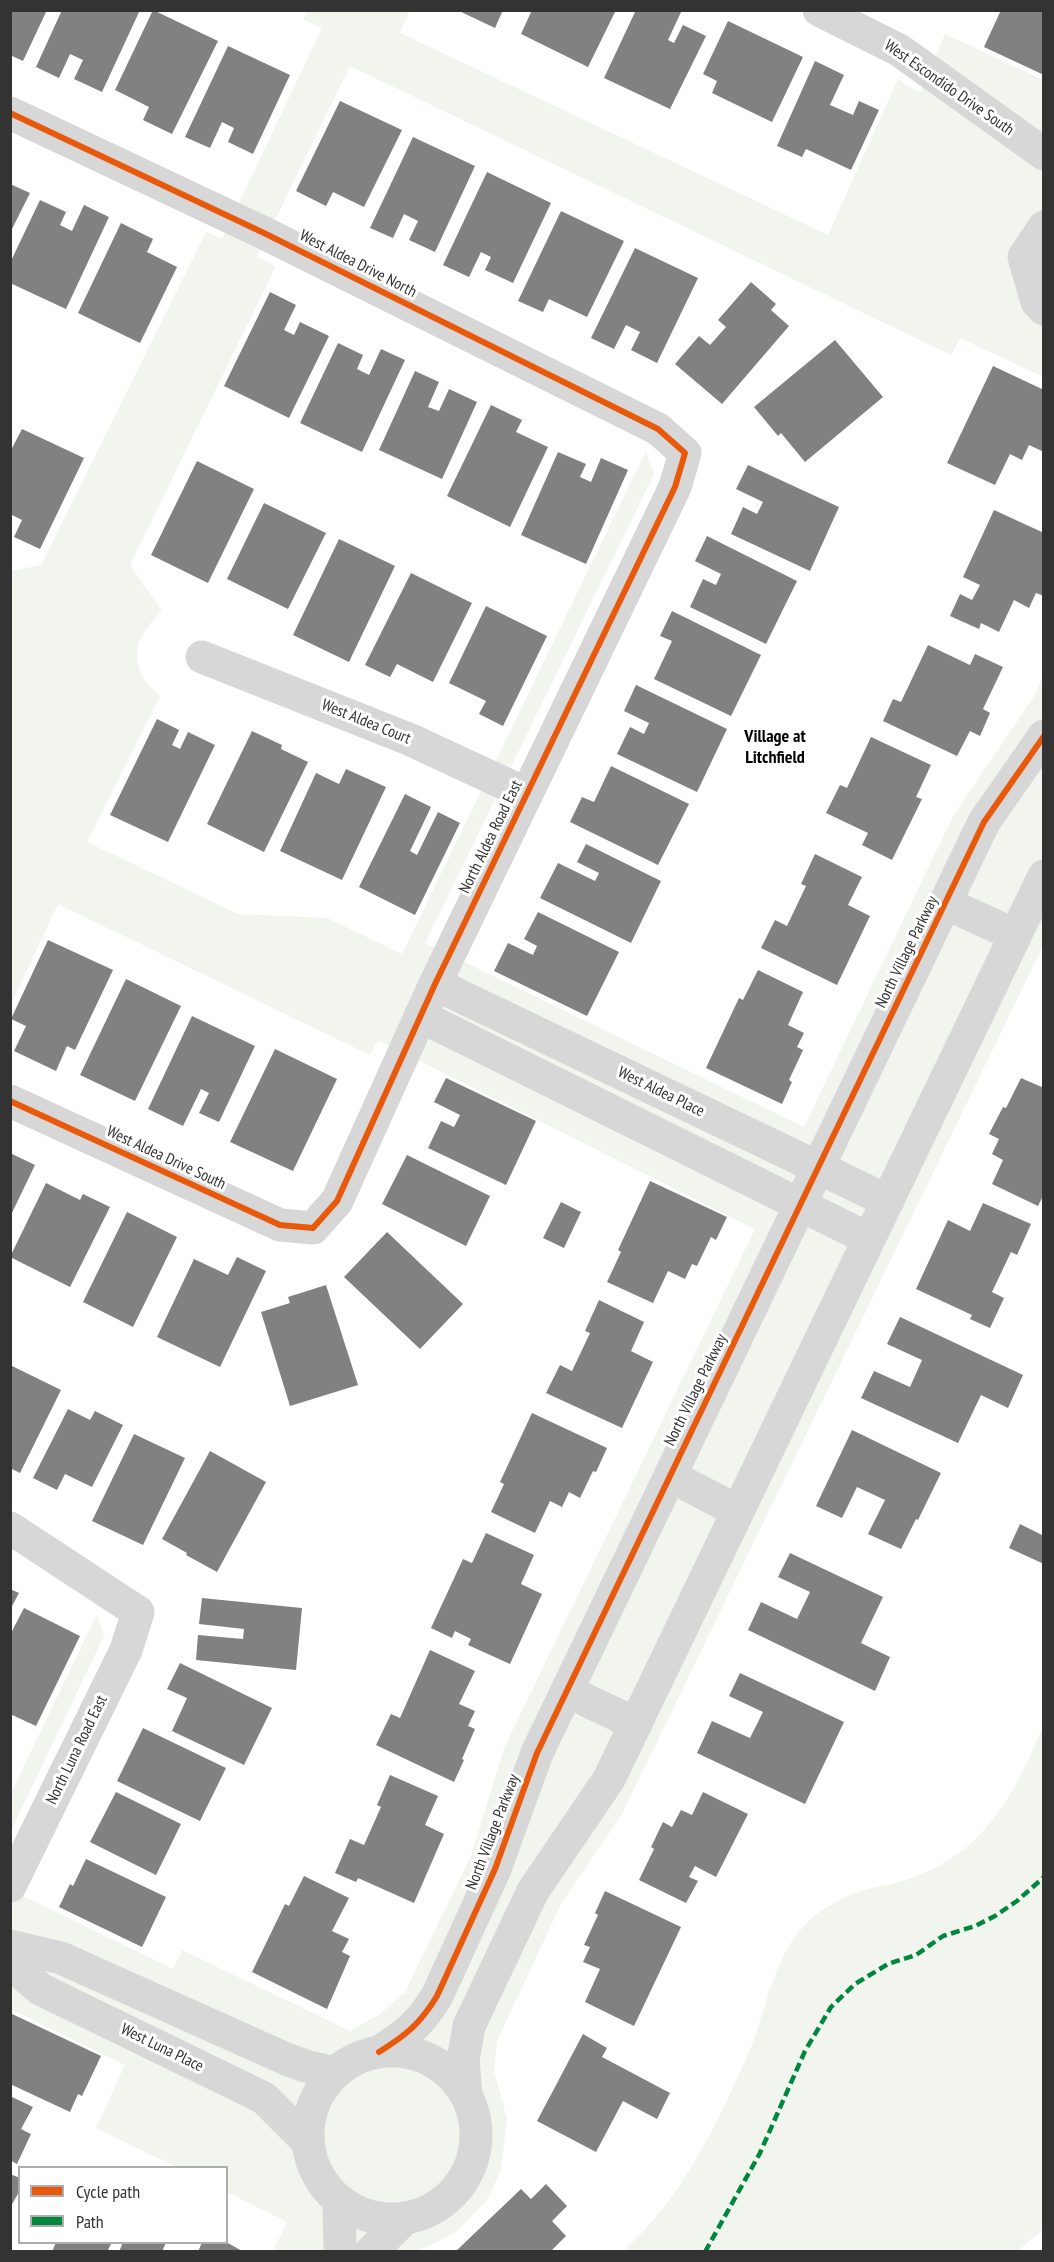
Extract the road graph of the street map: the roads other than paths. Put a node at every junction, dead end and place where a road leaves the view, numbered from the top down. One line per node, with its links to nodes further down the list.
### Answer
1 (819, 10): 3 (street, West Escondido Drive South)
2 (10, 113): 7 (street, West Aldea Drive North)
3 (1044, 154)
4 (1044, 228): 5 (street)
5 (1034, 262): 6 (street)
6 (1044, 309)
7 (685, 453): 10 (street, North Aldea Road East)
8 (202, 657): 10 (street, West Aldea Court)
9 (1044, 736): 12 (street, North Village Parkway)
10 (527, 794): 14 (street, North Aldea Road East)
11 (1044, 876): 13 (street)
12 (945, 903): 13 (street, North Village Parkway); 17 (street, North Village Parkway)
13 (1015, 935): 18 (street)
14 (435, 984): 15 (street, North Aldea Road East); 17 (street, West Aldea Place)
15 (420, 1016): 19 (street); 20 (street, North Aldea Road East)
16 (10, 1101): 20 (street, West Aldea Drive South)
17 (818, 1167): 18 (street, West Aldea Place); 19 (street, North Village Parkway)
18 (888, 1201): 21 (street)
19 (800, 1204): 21 (street); 22 (street, North Village Parkway)
20 (314, 1228)
21 (869, 1239): 23 (street)
22 (670, 1476): 23 (street); 25 (street, North Village Parkway)
23 (738, 1511): 26 (street)
24 (10, 1528): 27 (street, North Luna Road East)
25 (567, 1691): 26 (street); 30 (street, North Village Parkway)
26 (636, 1724): 32 (street)
27 (10, 1886)
28 (10, 1946): 31 (street)
29 (10, 1963): 33 (street, West Luna Place)
30 (379, 2052): 31 (street); 32 (street)
31 (335, 2073): 33 (street)
32 (466, 2094): 35 (street)
33 (307, 2141): 34 (street)
34 (339, 2201): 35 (street); 36 (street)
35 (404, 2219): 37 (street)
36 (340, 2252)
37 (371, 2252)

